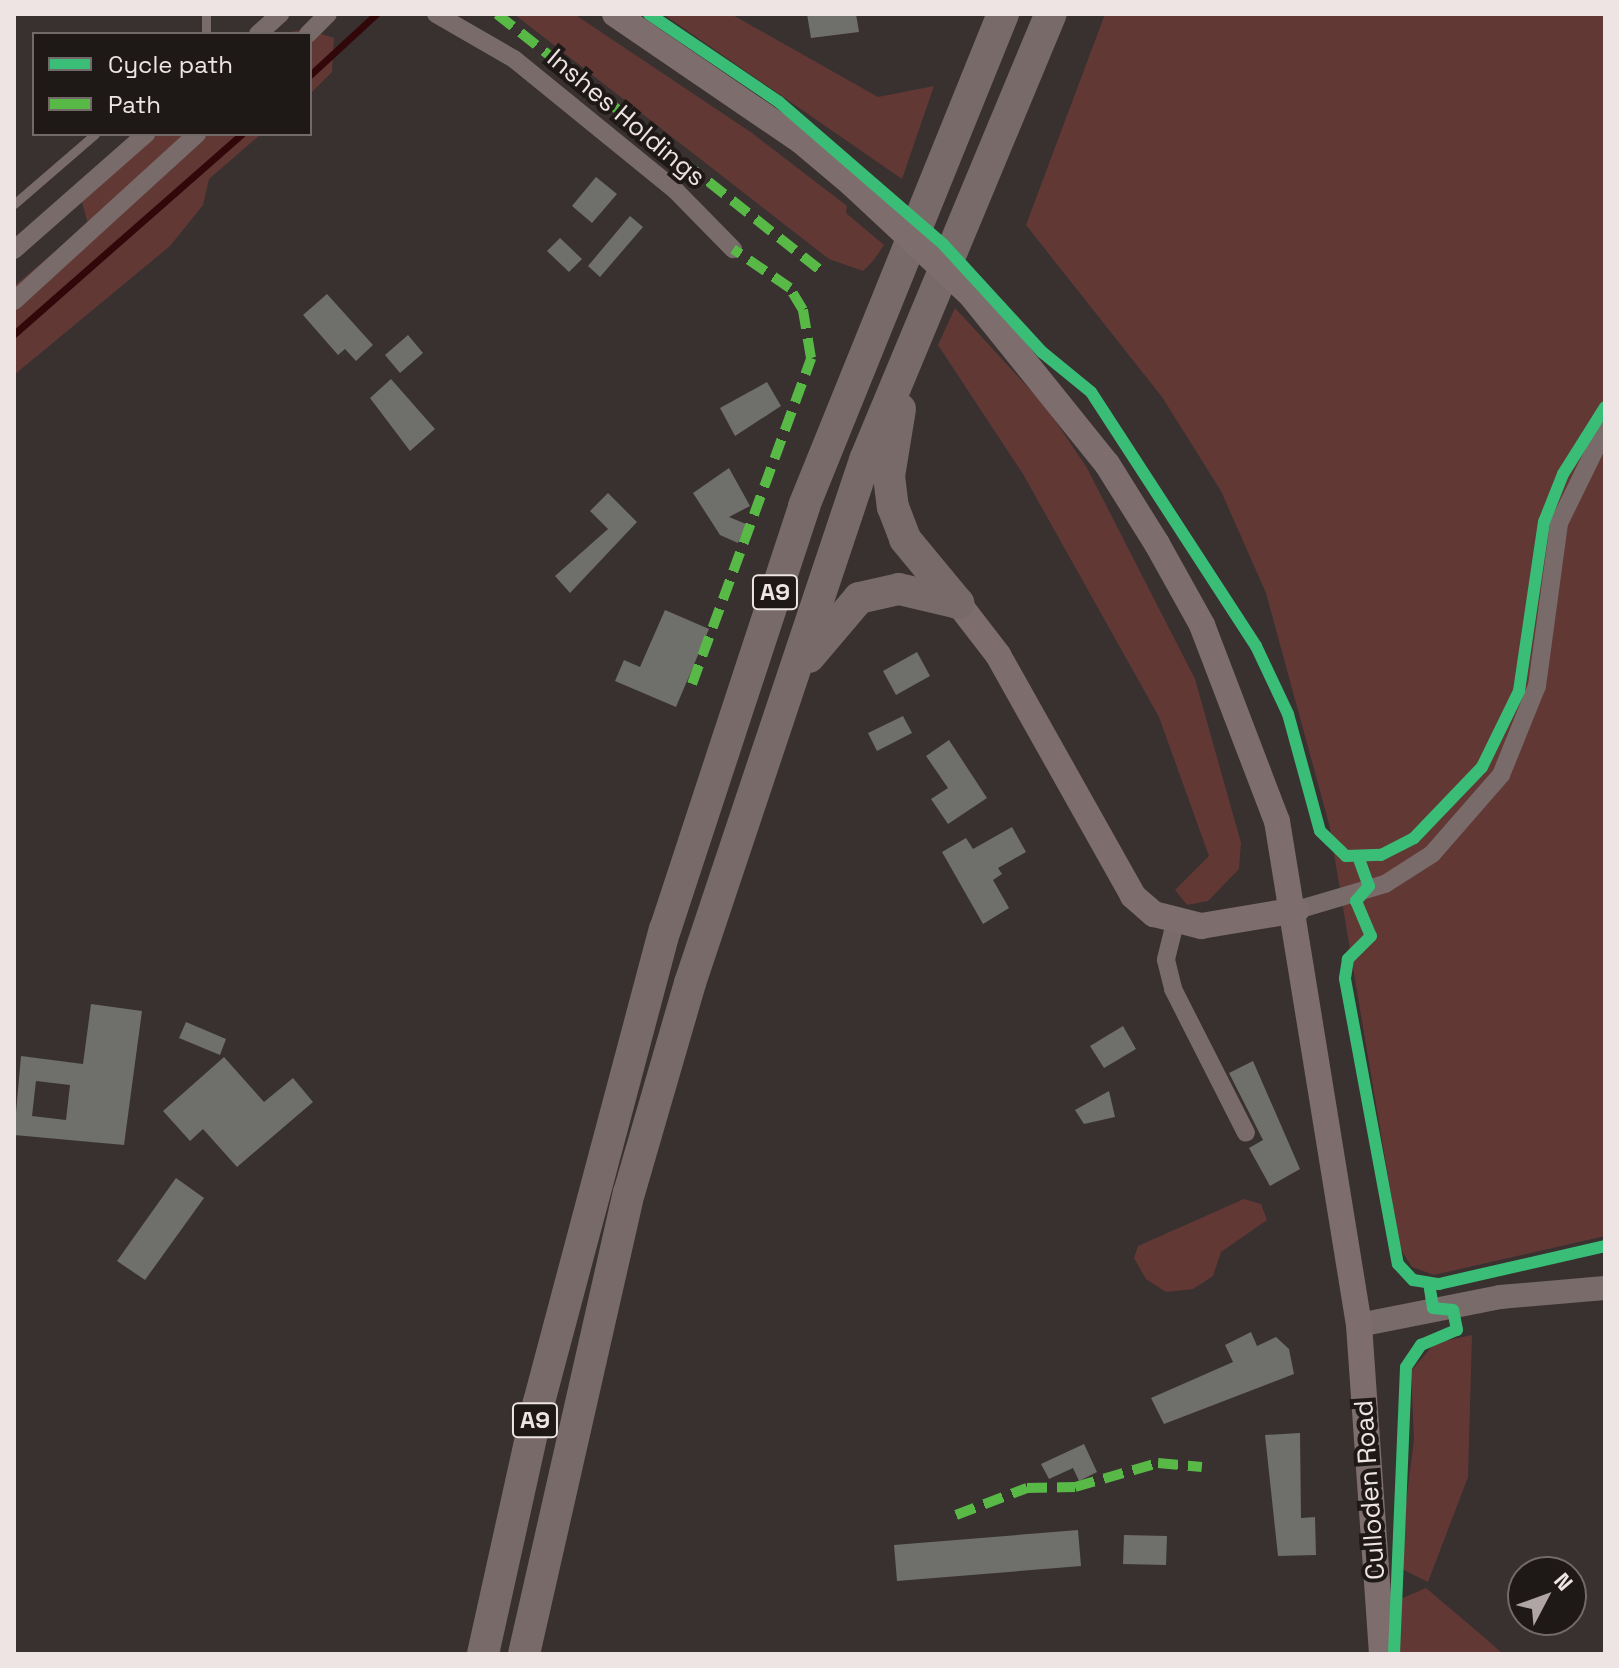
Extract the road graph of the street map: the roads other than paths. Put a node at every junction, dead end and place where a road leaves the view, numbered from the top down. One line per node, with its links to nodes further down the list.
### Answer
1 (328, 14): 6 (street)
2 (436, 14): 11 (street, Inshes Holdings)
3 (615, 14): 18 (main road, Culloden Road, bridge)
4 (1003, 14): 23 (highway, A9)
5 (1051, 14): 14 (highway, A9)
6 (310, 32)
7 (93, 136): 10 (lane)
8 (144, 136): 12 (street)
9 (195, 136): 13 (street)
10 (14, 204)
11 (733, 249)
12 (14, 250)
13 (14, 301)
14 (917, 328): 16 (highway, A9); 17 (highway, A9)
15 (1605, 429): 18 (street)
16 (958, 603): 17 (highway, A9); 19 (main road)
17 (778, 710): 24 (highway, A9)
18 (1297, 910): 19 (main road); 22 (main road, Culloden Road)
19 (1175, 923): 20 (street)
20 (1246, 1133)
21 (1605, 1288): 22 (street)
22 (1359, 1325): 25 (main road, Culloden Road)
23 (483, 1654)
24 (524, 1654)
25 (1382, 1654)

